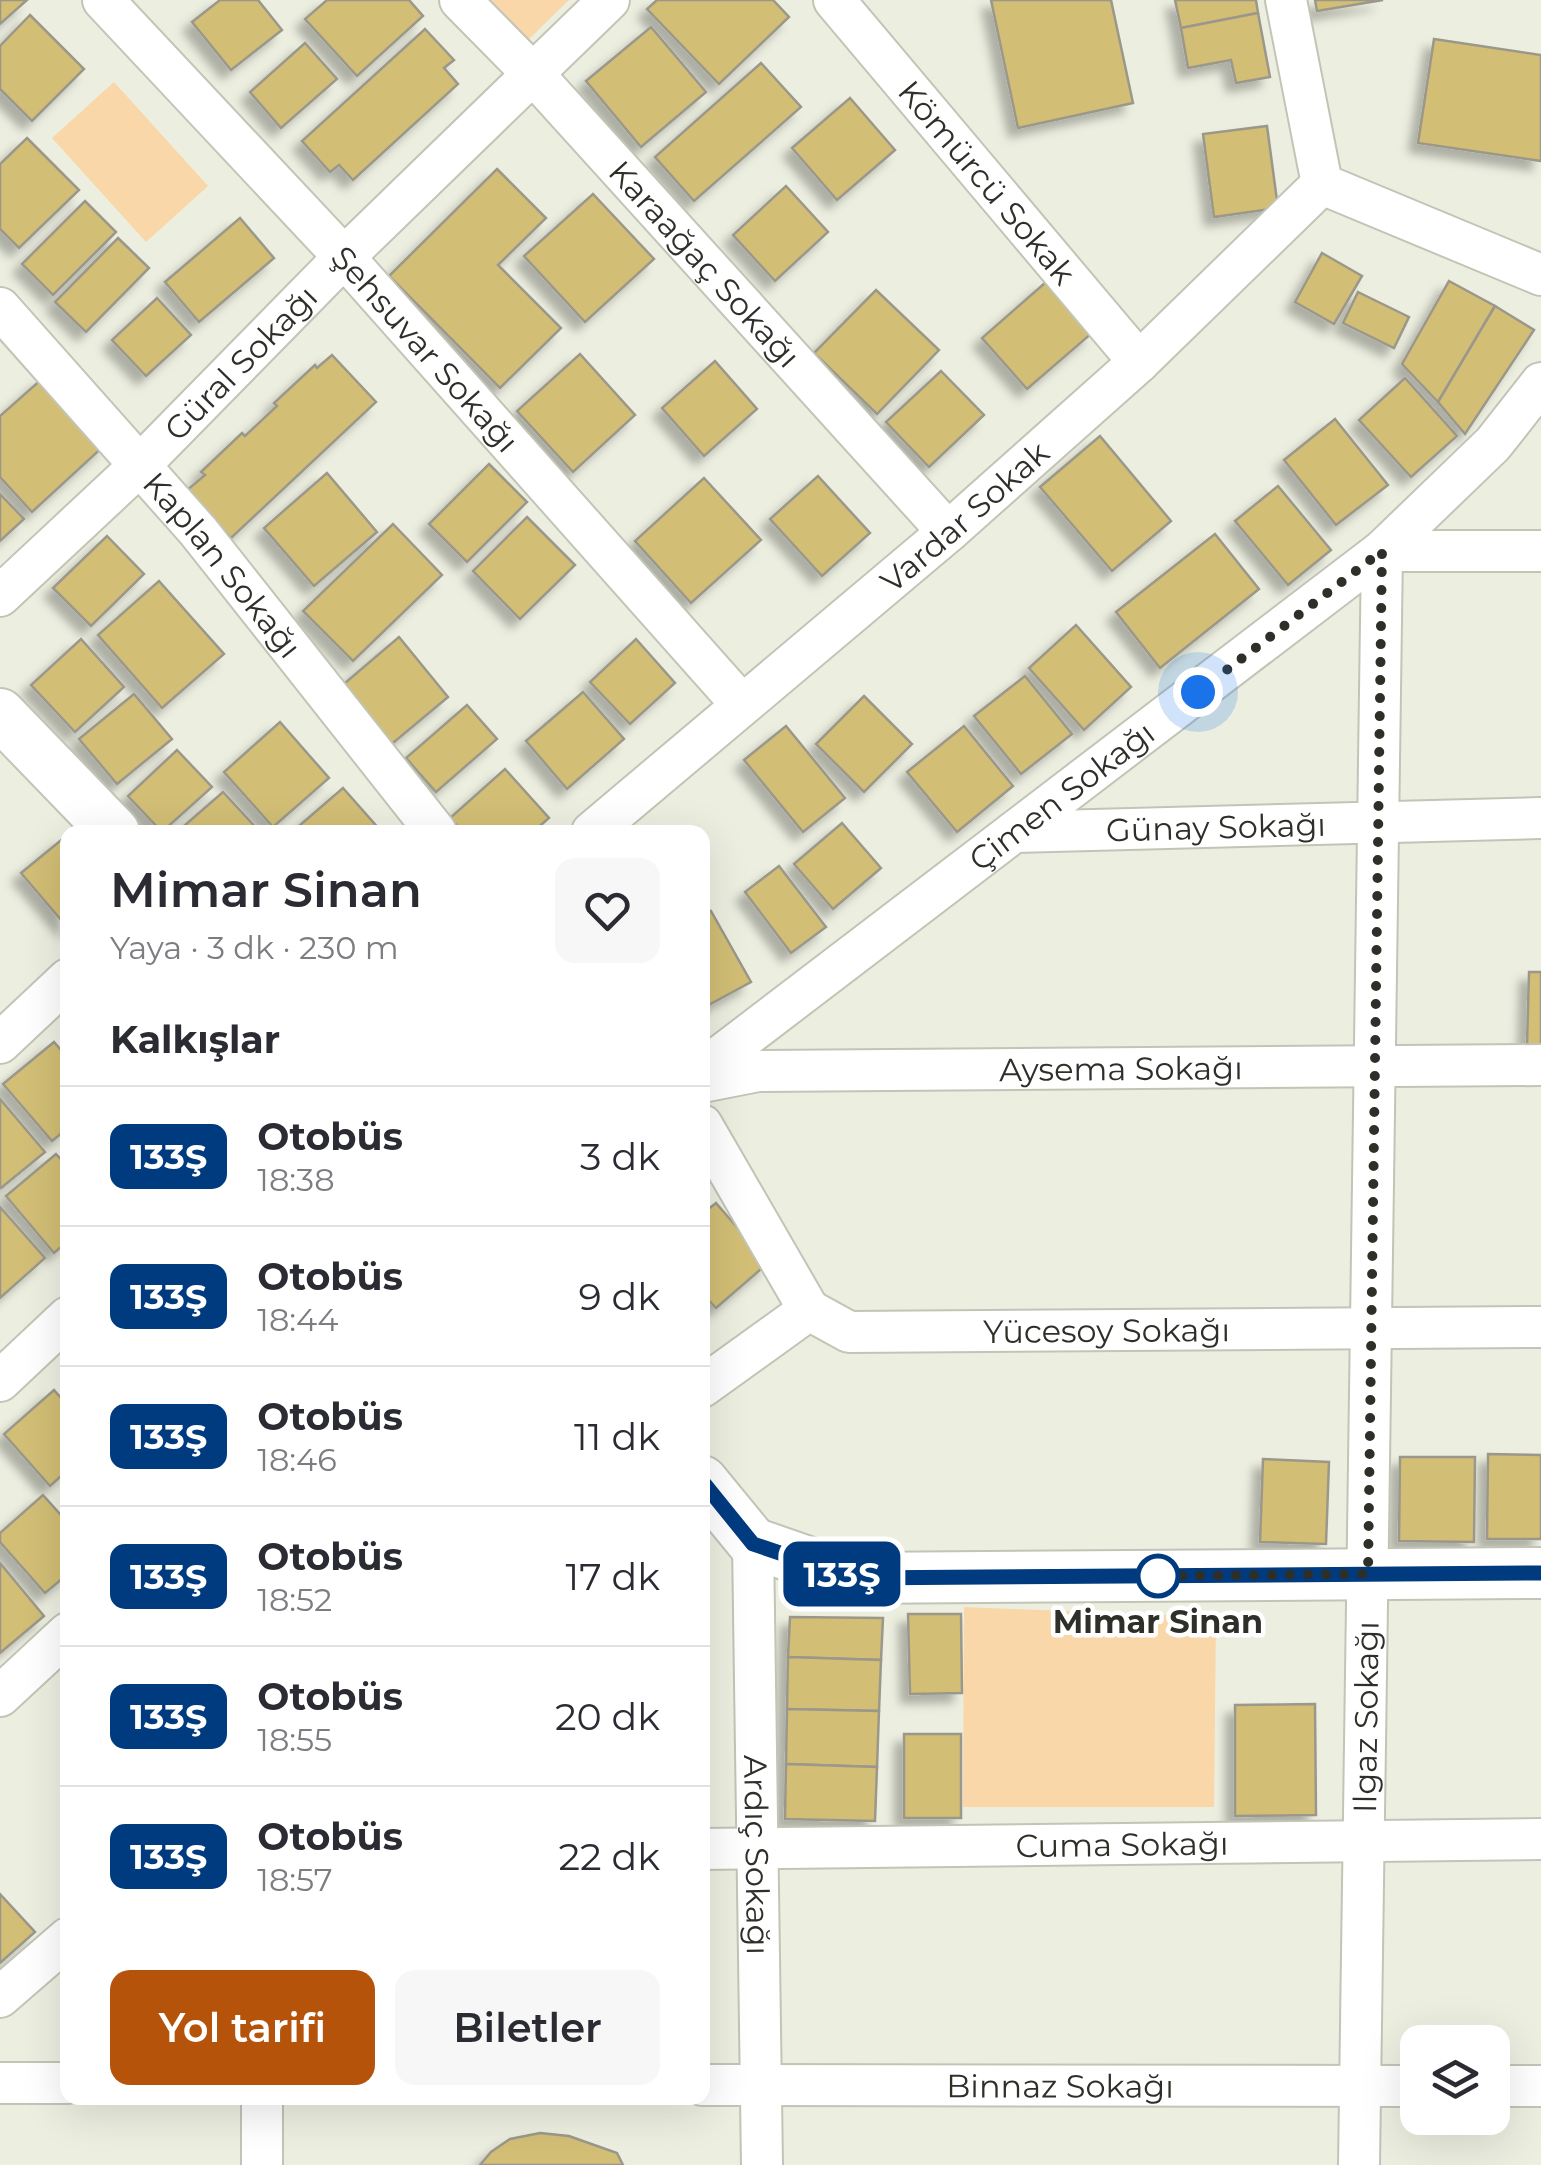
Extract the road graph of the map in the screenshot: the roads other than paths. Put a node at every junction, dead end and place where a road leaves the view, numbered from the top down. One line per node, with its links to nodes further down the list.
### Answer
1 (103, 0): 8 (street, Şehsuvar Sokağı)
2 (460, 0): 6 (street, Karaağaç Sokağı)
3 (609, 0): 6 (street, Güral Sokağı)
4 (834, 0): 11 (street, Kömürcü Sokak)
5 (1286, 0): 7 (street)
6 (534, 75): 8 (street, Güral Sokağı); 14 (street, Karaağaç Sokağı)
7 (1322, 184): 9 (street); 11 (street, Vardar Sokak)
8 (344, 257): 13 (street, Güral Sokağı); 18 (street, Şehsuvar Sokağı)
9 (1541, 275)
10 (0, 308): 13 (street, Kaplan Sokağı)
11 (1139, 362): 14 (street, Vardar Sokak)
12 (1541, 383): 16 (street, Çimen Sokağı)
13 (139, 466): 17 (street, Güral Sokağı); 23 (street, Kaplan Sokağı)
14 (948, 532): 18 (street, Vardar Sokak)
15 (1541, 550): 16 (street)
16 (1382, 551): 21 (street, Ilgaz Sokağı); 25 (street, Çimen Sokağı)
17 (0, 596)
18 (742, 706): 24 (street, Vardar Sokak)
19 (2, 721): 22 (street)
20 (1541, 818): 21 (street, Günay Sokağı)
21 (1379, 821): 25 (street, Günay Sokağı); 29 (street, Ilgaz Sokağı)
22 (107, 825)
23 (430, 825)
24 (600, 825)
25 (1014, 832): 28 (street, Çimen Sokağı)
26 (60, 987): 27 (street)
27 (0, 1043)
28 (710, 1064)
29 (1376, 1065): 30 (street, Aysema Sokağı); 31 (street, Aysema Sokağı); 36 (street, Ilgaz Sokağı)
30 (1541, 1065)
31 (710, 1080)
32 (710, 1139): 33 (street)
33 (809, 1310): 36 (street, Yücesoy Sokağı); 38 (street)
34 (60, 1324): 37 (street)
35 (1541, 1328): 36 (street, Yücesoy Sokağı)
36 (1372, 1329): 42 (street, Ilgaz Sokağı)
37 (0, 1380)
38 (710, 1381)
39 (710, 1491): 40 (street)
40 (753, 1544): 42 (street); 48 (street, Ardıç Sokağı)
41 (1541, 1573): 42 (street)
42 (1368, 1574): 46 (street, Ilgaz Sokağı)
43 (60, 1640): 44 (street)
44 (0, 1696)
45 (1541, 1838): 46 (street, Cuma Sokağı)
46 (1364, 1840): 48 (street, Cuma Sokağı); 55 (street, Ilgaz Sokağı)
47 (710, 1848): 48 (street, Cuma Sokağı)
48 (758, 1849): 54 (street, Ardıç Sokağı)
49 (60, 1945): 50 (street)
50 (0, 1997)
51 (0, 2083): 52 (street)
52 (60, 2083)
53 (710, 2084): 54 (street, Binnaz Sokağı)
54 (761, 2085): 55 (street, Binnaz Sokağı); 61 (street, Ardıç Sokağı)
55 (1360, 2086): 56 (street, Binnaz Sokağı); 62 (street, Ilgaz Sokağı)
56 (1400, 2086)
57 (1510, 2086): 58 (street)
58 (1541, 2086)
59 (262, 2105): 60 (street)
60 (262, 2165)
61 (762, 2165)
62 (1359, 2165)

